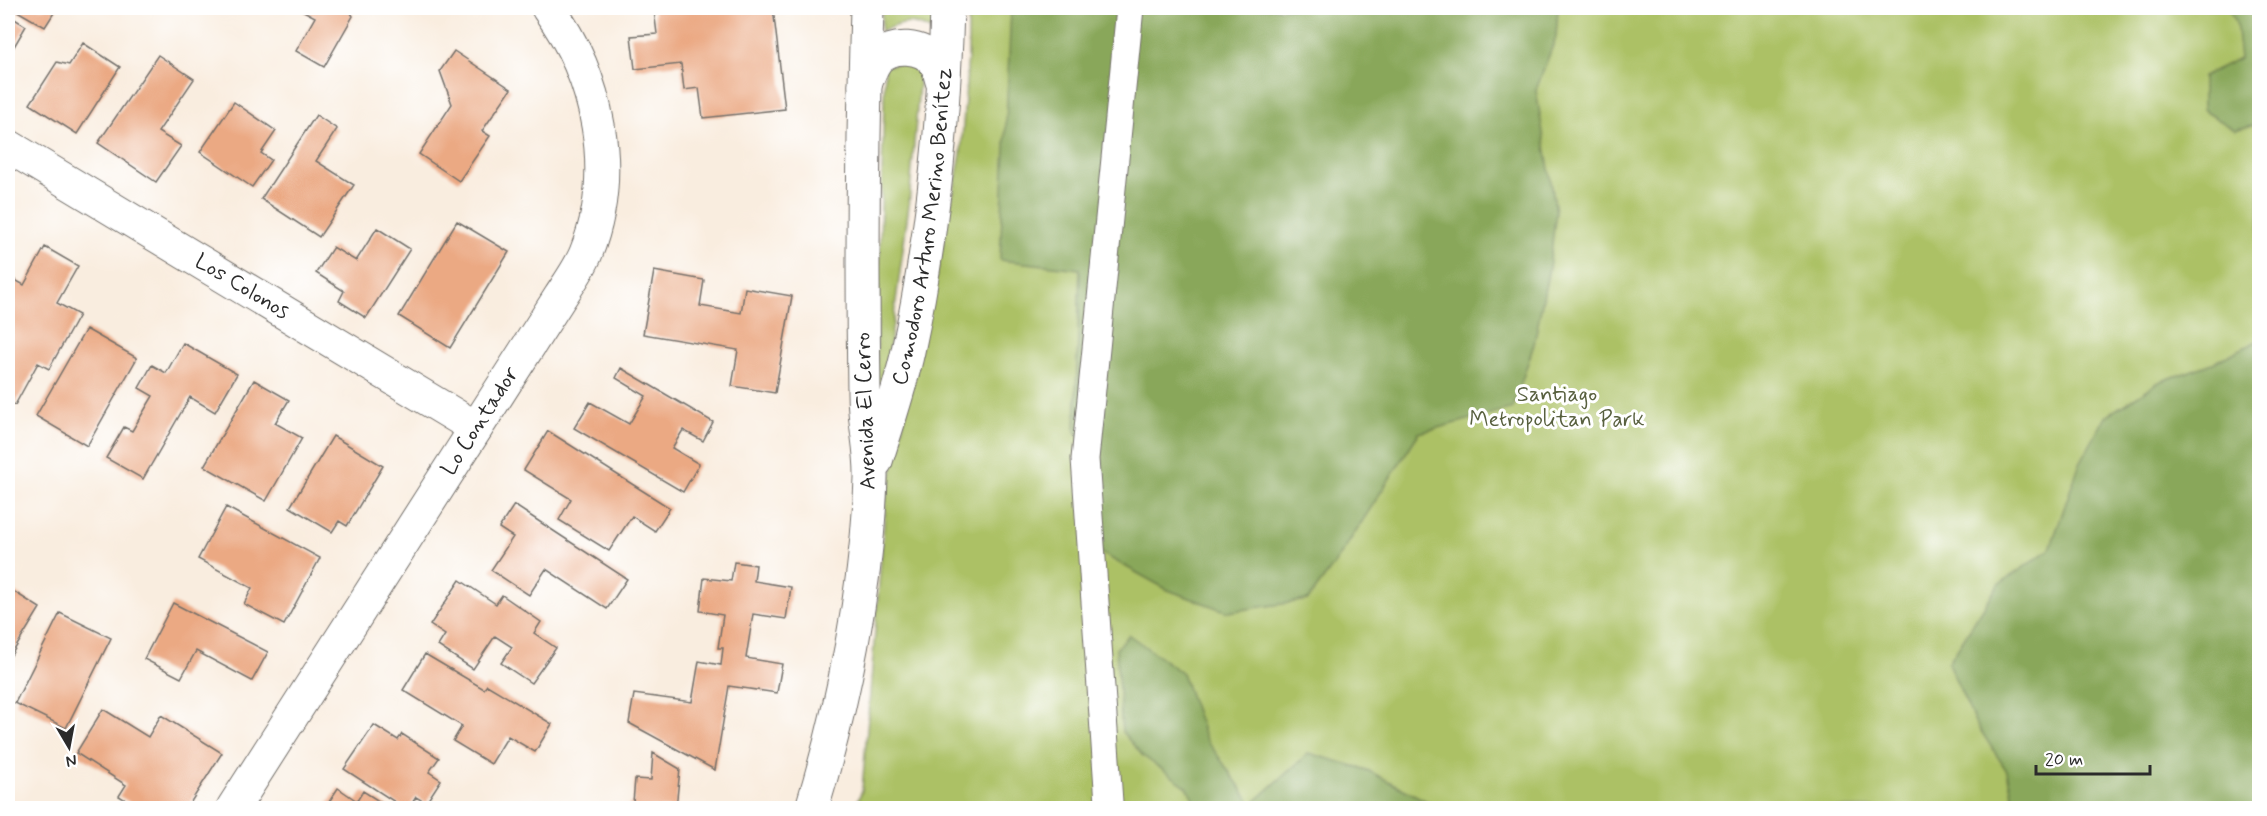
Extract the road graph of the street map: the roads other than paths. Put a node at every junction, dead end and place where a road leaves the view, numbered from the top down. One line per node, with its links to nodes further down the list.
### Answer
1 (548, 8): 8 (street, Lo Contador)
2 (867, 8): 6 (street, Avenida El Cerro)
3 (947, 8): 5 (street, Comodoro Arturo Merino Benítez)
4 (1130, 8): 12 (street)
5 (942, 81): 6 (street); 9 (street, Comodoro Arturo Merino Benítez)
6 (865, 85): 9 (street, Avenida El Cerro)
7 (8, 146): 8 (street, Los Colonos)
8 (476, 428): 10 (street, Lo Contador)
9 (871, 477): 11 (street, Avenida El Cerro)
10 (233, 808)
11 (812, 808)
12 (1107, 808)

